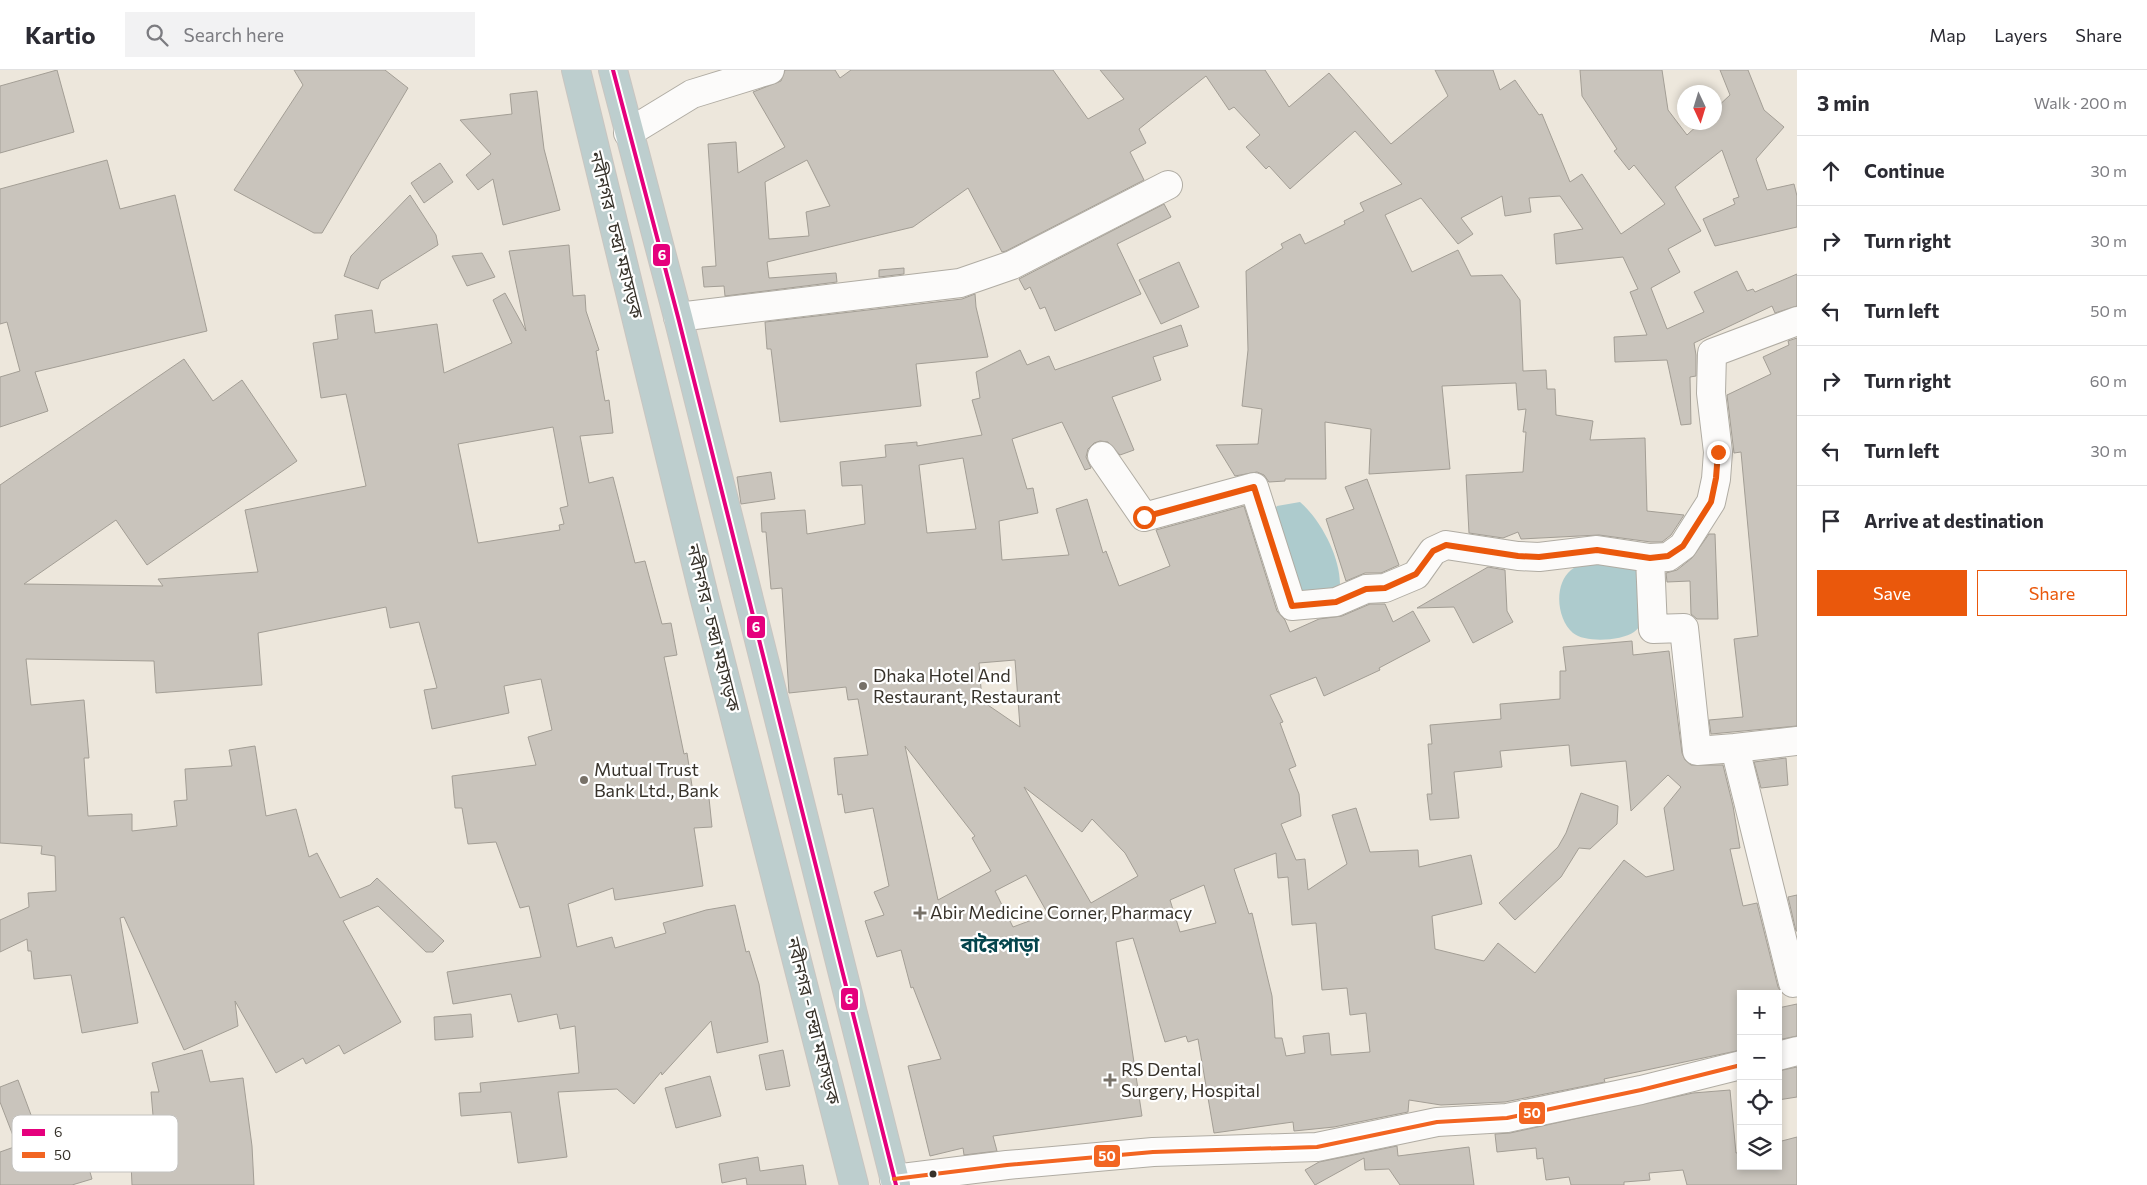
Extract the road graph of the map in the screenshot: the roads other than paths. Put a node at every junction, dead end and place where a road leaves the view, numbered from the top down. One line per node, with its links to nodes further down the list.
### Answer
1 (576, 70): 17 (highway, নবীনগর - চন্দ্রা মহাসড়ক)
2 (613, 70): 4 (highway, নবীনগর - চন্দ্রা মহাসড়ক)
3 (770, 70): 4 (street)
4 (628, 133): 6 (highway, নবীনগর - চন্দ্রা মহাসড়ক)
5 (1168, 185): 6 (street)
6 (678, 318): 16 (highway, নবীনগর - চন্দ্রা মহাসড়ক)
7 (1797, 320): 9 (street)
8 (1102, 456): 9 (street)
9 (1650, 558): 11 (street)
10 (1797, 742): 11 (street)
11 (1735, 748): 12 (street)
12 (1794, 983)
13 (1797, 1051): 14 (street)
14 (1782, 1055)
15 (1737, 1065): 16 (street)
16 (895, 1182)
17 (854, 1185)

